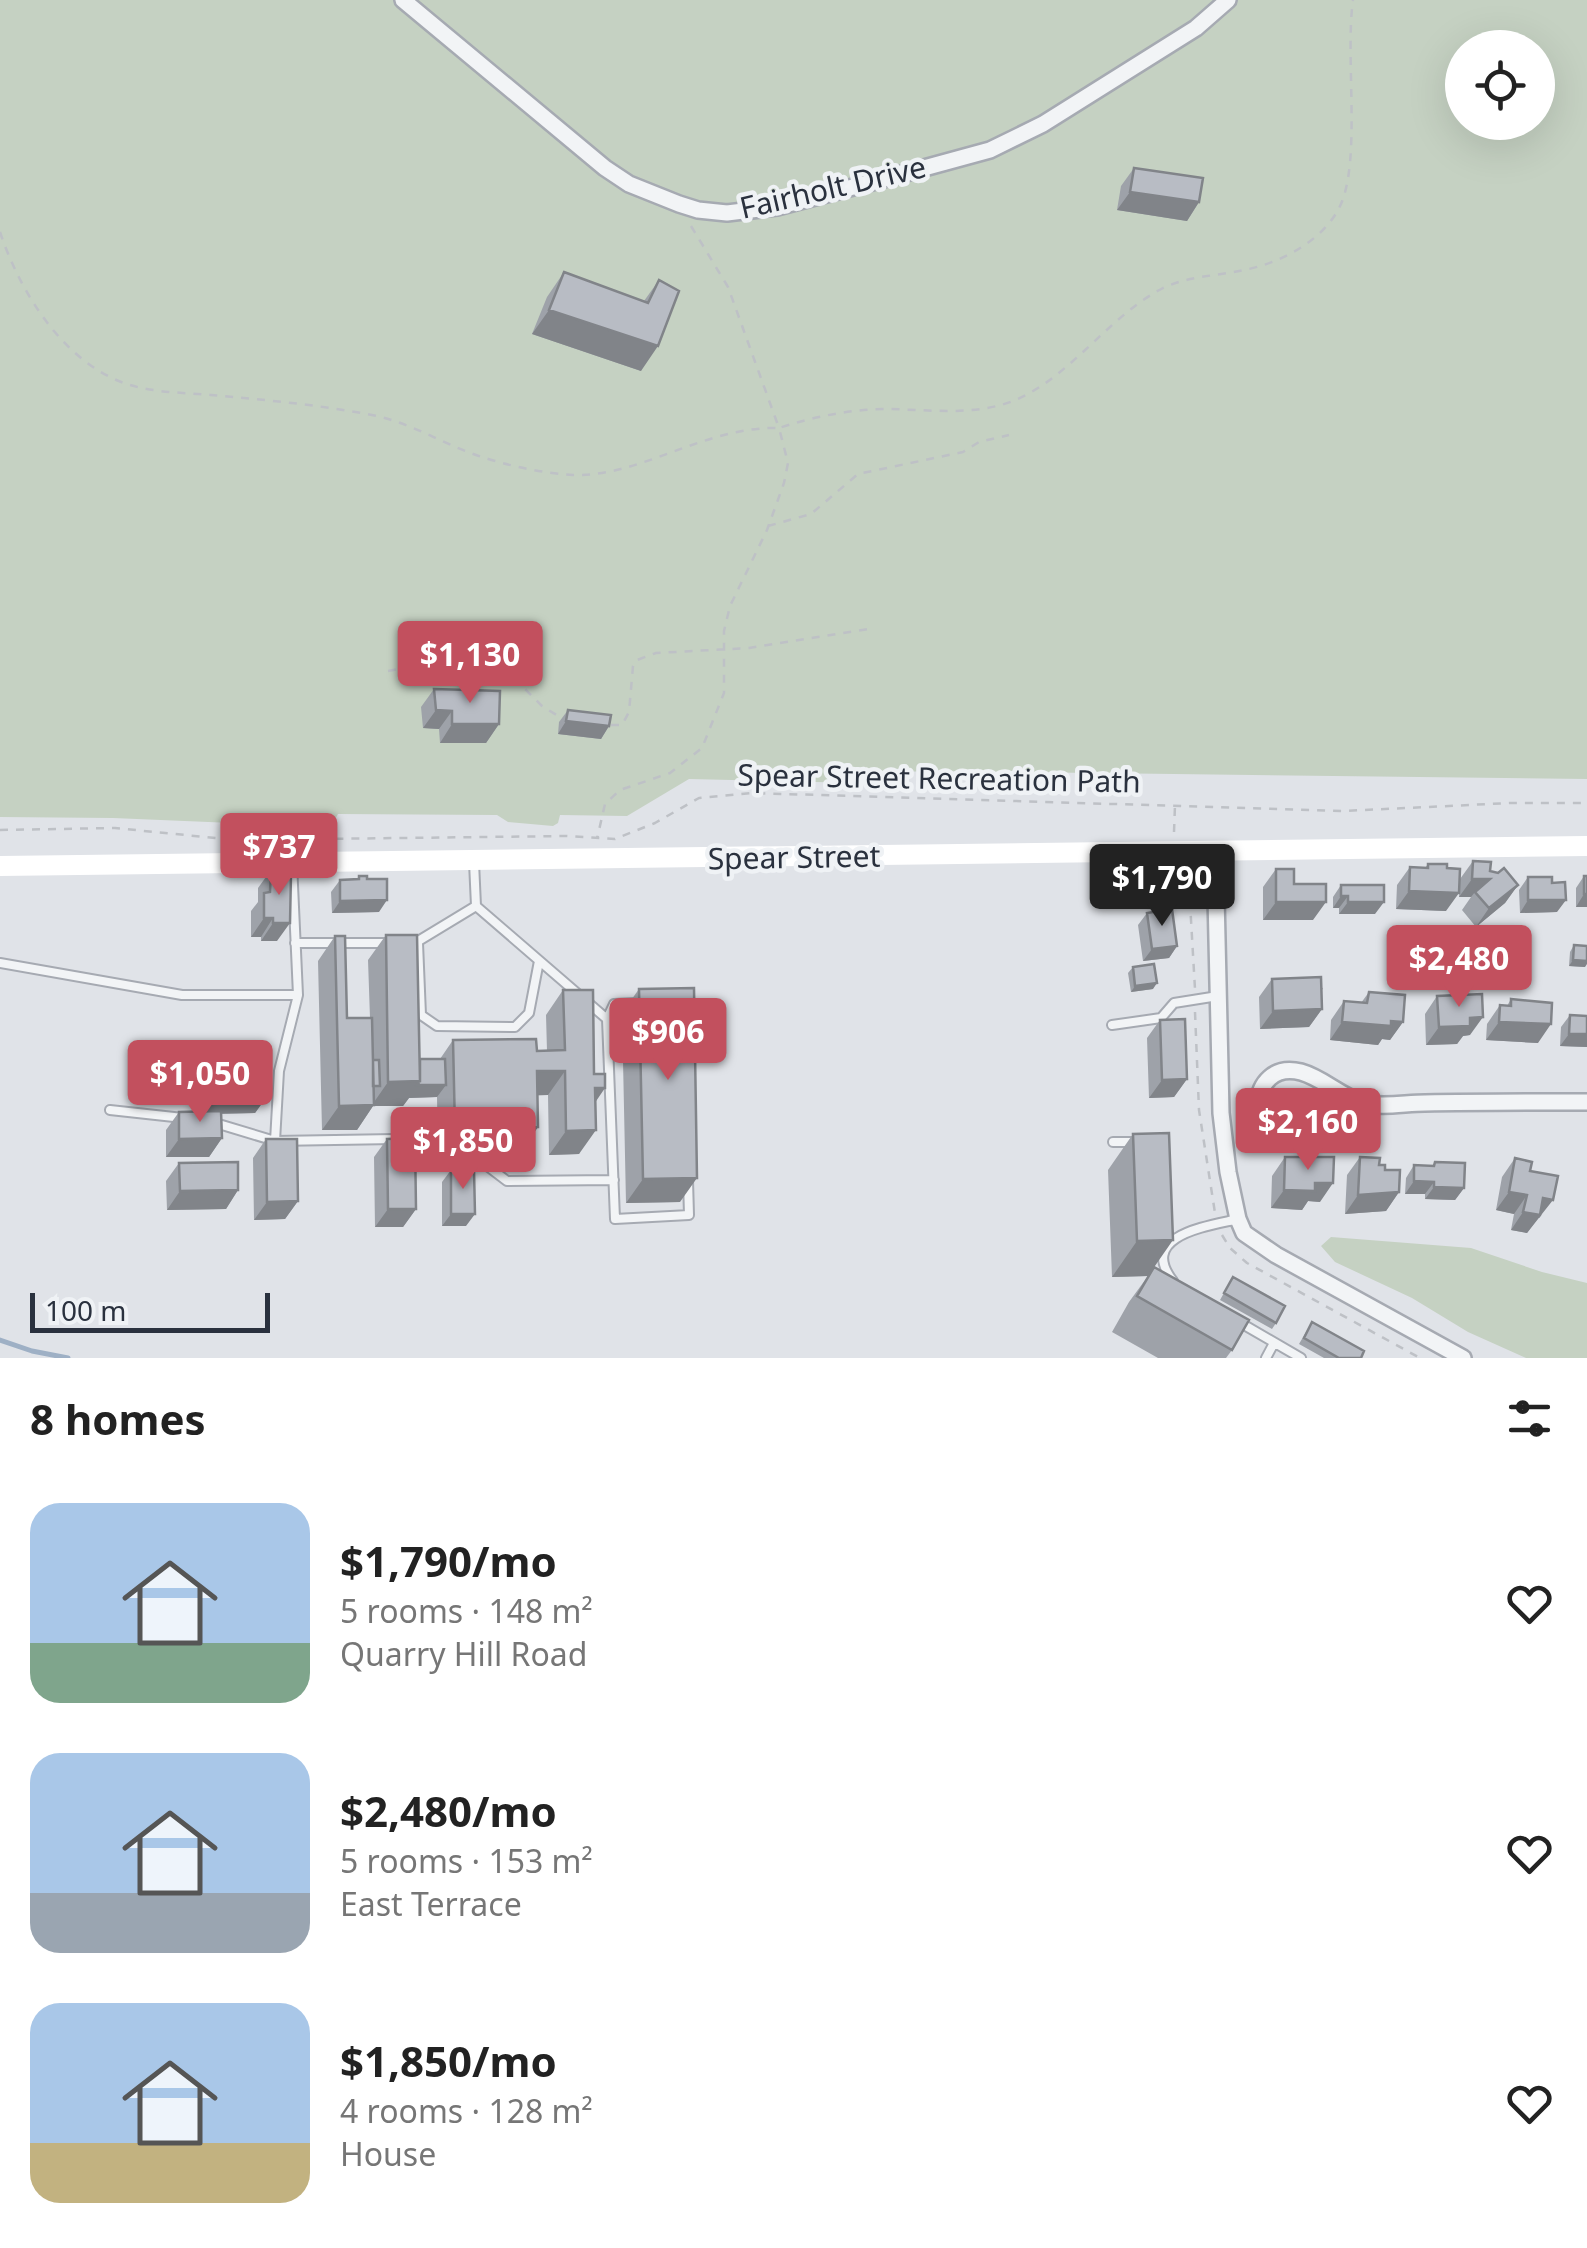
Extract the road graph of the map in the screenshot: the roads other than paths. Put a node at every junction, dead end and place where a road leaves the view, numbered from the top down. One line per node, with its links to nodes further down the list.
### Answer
1 (403, 0): 2 (street, Fairholt Drive)
2 (1228, 0)
3 (1587, 846): 4 (main road, Spear Street)
4 (1215, 852): 5 (main road, Spear Street); 14 (street)
5 (474, 862): 6 (main road, Spear Street); 8 (lane)
6 (292, 863): 7 (main road, Spear Street); 9 (lane)
7 (0, 866)
8 (476, 906): 10 (lane); 11 (lane)
9 (296, 943): 10 (lane); 13 (lane)
10 (418, 944): 11 (lane)
11 (540, 961): 16 (lane)
12 (0, 963): 13 (lane)
13 (298, 996): 21 (lane)
14 (1218, 996): 17 (lane); 26 (street)
15 (649, 1002): 16 (lane)
16 (607, 1020): 25 (lane)
17 (1112, 1026)
18 (1587, 1102): 19 (street)
19 (1364, 1104): 19 (street)
20 (110, 1110): 21 (lane)
21 (274, 1141): 25 (lane)
22 (1113, 1142): 23 (lane)
23 (1145, 1142)
24 (688, 1176): 25 (lane)
25 (614, 1180)
26 (1238, 1219): 28 (lane); 34 (street)
27 (1165, 1225): 28 (lane)
28 (1179, 1234): 29 (lane)
29 (1178, 1287)
30 (1226, 1315): 31 (lane)
31 (1274, 1342): 32 (lane); 33 (lane)
32 (1266, 1358)
33 (1302, 1358)
34 (1463, 1358)

